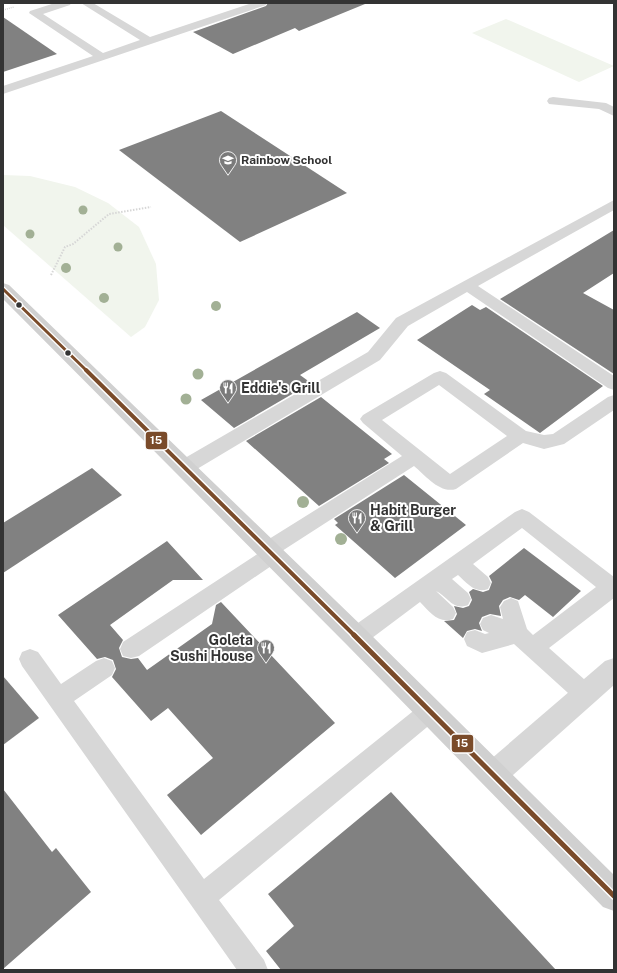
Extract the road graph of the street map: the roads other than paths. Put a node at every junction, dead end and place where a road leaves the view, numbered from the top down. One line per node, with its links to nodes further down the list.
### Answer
1 (66, 3): 5 (lane)
2 (86, 3): 4 (lane)
3 (262, 3): 4 (lane)
4 (149, 41): 5 (lane)
5 (102, 57): 6 (lane)
6 (3, 90)
7 (552, 100): 9 (lane)
8 (614, 100): 9 (lane)
9 (602, 106): 10 (lane)
10 (614, 112)
11 (614, 204): 12 (lane)
12 (468, 286): 14 (lane); 18 (lane)
13 (3, 288): 18 (main road)
14 (614, 384)
15 (614, 401): 16 (lane)
16 (520, 436): 17 (lane); 17 (lane)
17 (415, 457): 19 (lane)
18 (185, 467): 19 (main road)
19 (270, 552): 29 (main road); 32 (lane)
20 (458, 563): 21 (lane); 22 (lane); 23 (lane)
21 (481, 582)
22 (429, 584): 24 (lane); 26 (lane); 29 (lane)
23 (613, 588): 31 (lane)
24 (461, 599)
25 (511, 607): 28 (lane)
26 (445, 613)
27 (491, 624): 28 (lane)
28 (517, 634): 30 (lane); 31 (lane)
29 (356, 637): 38 (main road)
30 (475, 639)
31 (534, 648): 36 (lane)
32 (131, 649)
33 (30, 659): 37 (lane)
34 (104, 668): 37 (lane)
35 (614, 669): 36 (street)
36 (586, 694): 39 (street)
37 (58, 699): 41 (lane)
38 (430, 711): 39 (main road); 41 (lane)
39 (494, 774): 40 (main road)
40 (614, 896)
41 (202, 897): 42 (lane)
42 (254, 970)

